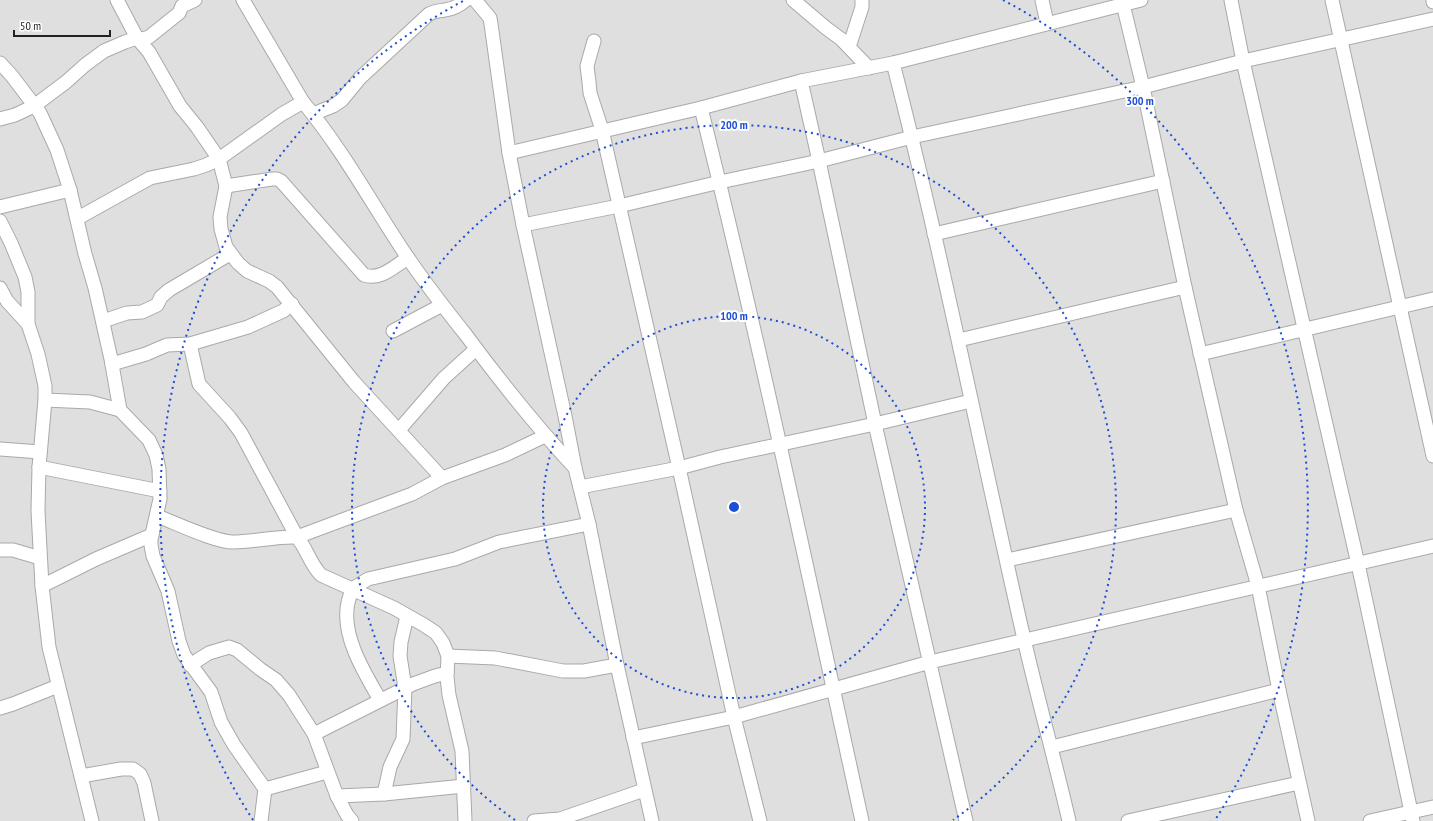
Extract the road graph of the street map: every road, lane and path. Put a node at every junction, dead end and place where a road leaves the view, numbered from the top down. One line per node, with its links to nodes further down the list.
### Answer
1 (117, 0): 15 (street)
2 (195, 0): 15 (street)
3 (243, 0): 25 (street)
4 (466, 0): 28 (street)
5 (475, 0): 32 (street)
6 (793, 0): 18 (street)
7 (862, 0): 18 (street)
8 (1042, 0): 14 (street)
9 (1140, 0): 12 (street)
10 (1231, 0): 19 (street)
11 (1332, 0): 16 (street)
12 (1123, 4): 14 (street); 24 (street)
13 (1433, 19): 16 (street)
14 (1047, 23): 20 (street)
15 (137, 38): 26 (street); 33 (street)
16 (1340, 39): 19 (street); 52 (street)
17 (594, 41): 30 (street)
18 (849, 47): 22 (street)
19 (1244, 61): 24 (street); 55 (street)
20 (893, 62): 22 (street); 31 (street)
21 (0, 63): 26 (street)
22 (868, 68): 23 (street)
23 (801, 82): 27 (street); 34 (street)
24 (1143, 87): 31 (street); 35 (street)
25 (303, 102): 28 (street); 33 (street)
26 (34, 106): 29 (street); 38 (street)
27 (701, 108): 30 (street); 36 (street)
28 (312, 114): 46 (street)
29 (0, 119)
30 (602, 130): 32 (street); 39 (street)
31 (912, 137): 34 (street); 44 (street)
32 (509, 153): 43 (street)
33 (219, 159): 37 (street); 41 (street)
34 (819, 161): 36 (street); 65 (street)
35 (1163, 181): 44 (street); 47 (street)
36 (720, 182): 39 (street); 68 (street)
37 (226, 186): 45 (street); 46 (street)
38 (70, 190): 40 (street); 41 (street)
39 (619, 206): 43 (street); 74 (street)
40 (0, 207)
41 (78, 218): 53 (street)
42 (0, 221): 54 (street)
43 (523, 225): 73 (street)
44 (934, 234): 57 (street)
45 (230, 254): 50 (street); 53 (street)
46 (408, 258): 51 (street)
47 (1185, 287): 57 (street); 60 (street)
48 (0, 288): 54 (street)
49 (1433, 299): 52 (street)
50 (292, 304): 58 (street); 66 (street)
51 (442, 305): 56 (street); 59 (street)
52 (1400, 307): 55 (street); 71 (street)
53 (103, 321): 61 (street)
54 (28, 324): 62 (street)
55 (1305, 329): 60 (street); 87 (street)
56 (393, 331)
57 (959, 340): 63 (street)
58 (190, 344): 61 (street); 82 (street)
59 (476, 349): 66 (street); 67 (street)
60 (1200, 354): 78 (street)
61 (112, 364): 64 (street)
62 (46, 400): 64 (street); 70 (street)
63 (971, 401): 65 (street); 86 (street)
64 (120, 410): 77 (street)
65 (875, 424): 68 (street); 94 (street)
66 (399, 430): 75 (street)
67 (545, 436): 73 (street); 75 (street)
68 (780, 445): 74 (street); 100 (street)
69 (0, 449): 70 (street)
70 (40, 452): 72 (street)
71 (1433, 456)
72 (39, 467): 77 (street); 85 (street)
73 (575, 468): 76 (street)
74 (679, 468): 76 (street); 104 (street)
75 (442, 478): 82 (street)
76 (580, 487): 80 (street)
77 (160, 491): 79 (street)
78 (1236, 510): 86 (street); 89 (street)
79 (157, 516): 81 (street); 82 (street)
80 (589, 524): 90 (street); 96 (street)
81 (152, 535): 88 (street); 95 (street)
82 (297, 537): 90 (street)
83 (1433, 546): 87 (street)
84 (0, 550): 85 (street)
85 (40, 558): 88 (street)
86 (1007, 560): 92 (street)
87 (1358, 564): 89 (street); 117 (street)
88 (42, 586): 98 (street)
89 (1258, 586): 92 (street); 101 (street)
90 (352, 589): 91 (street); 102 (street)
91 (407, 616): 93 (street); 99 (street)
92 (1024, 640): 94 (street); 107 (street)
93 (448, 656): 96 (street); 97 (street)
94 (930, 662): 100 (street); 127 (street)
95 (190, 665): 105 (street); 112 (street)
96 (617, 665): 106 (street)
97 (447, 674): 99 (street); 111 (street)
98 (58, 686): 103 (street); 109 (street)
99 (405, 688): 102 (street); 114 (street)
100 (833, 690): 104 (street); 126 (street)
101 (1279, 690): 107 (street); 110 (street)
102 (380, 700): 105 (street)
103 (0, 708)
104 (734, 717): 106 (street); 125 (street)
105 (314, 734): 108 (street)
106 (633, 738): 113 (street)
107 (1052, 747): 128 (street)
108 (328, 772): 112 (street); 115 (street)
109 (81, 776): 118 (street); 119 (street)
110 (1299, 783): 129 (street); 130 (street)
111 (464, 786): 114 (street); 122 (street)
112 (265, 789): 120 (street)
113 (644, 790): 123 (street); 124 (street)
114 (384, 794): 115 (street)
115 (337, 796): 121 (street)
116 (1433, 807): 117 (street)
117 (1412, 816): 131 (street)
118 (92, 821)
119 (152, 821)
120 (261, 821)
121 (352, 821)
122 (465, 821)
123 (534, 821)
124 (652, 821)
125 (760, 821)
126 (862, 821)
127 (966, 821)
128 (1069, 821)
129 (1128, 821)
130 (1308, 821)
131 (1370, 821)

